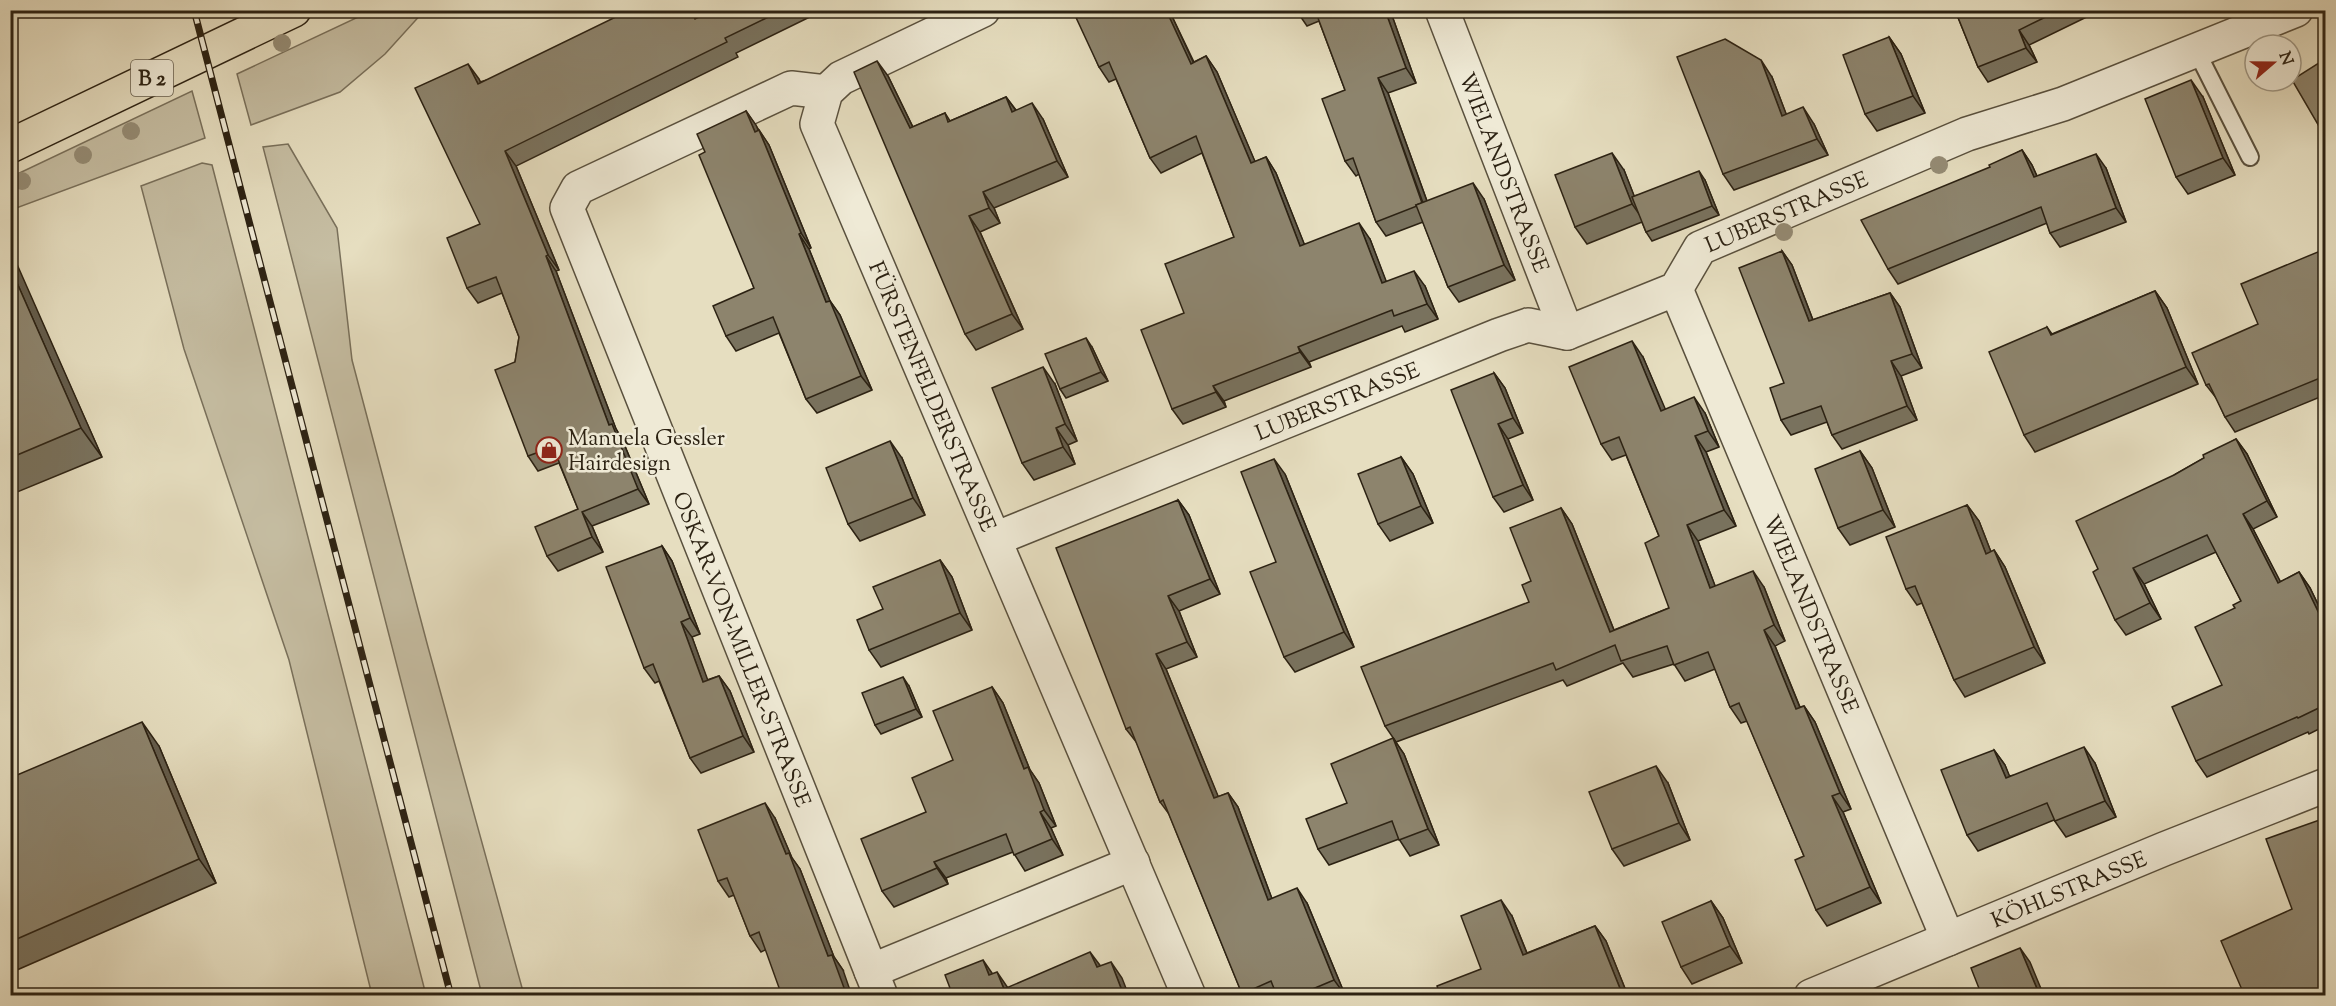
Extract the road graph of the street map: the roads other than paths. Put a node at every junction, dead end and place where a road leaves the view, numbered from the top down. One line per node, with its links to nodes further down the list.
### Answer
1 (294, 10): 7 (main road, B 2)
2 (983, 10): 6 (street)
3 (1442, 10): 10 (street, WIELANDSTRASSE)
4 (2296, 10): 5 (street, LUBERSTRASSE)
5 (2196, 51): 8 (lane); 9 (street, LUBERSTRASSE)
6 (826, 92): 11 (street, FÜRSTENFELDERSTRASSE); 15 (street, OSKAR-VON-MILLER-STRASSE)
7 (10, 146)
8 (2250, 157)
9 (1676, 289): 10 (street); 14 (street, WIELANDSTRASSE)
10 (1567, 333): 11 (street, LUBERSTRASSE)
11 (995, 539): 13 (street, FÜRSTENFELDERSTRASSE)
12 (2325, 785): 14 (street, KÖHLSTRASSE)
13 (1132, 863): 15 (street); 16 (street, FÜRSTENFELDERSTRASSE)
14 (1948, 939): 17 (street, KÖHLSTRASSE)
15 (876, 983)
16 (1189, 996)
17 (1811, 996)

